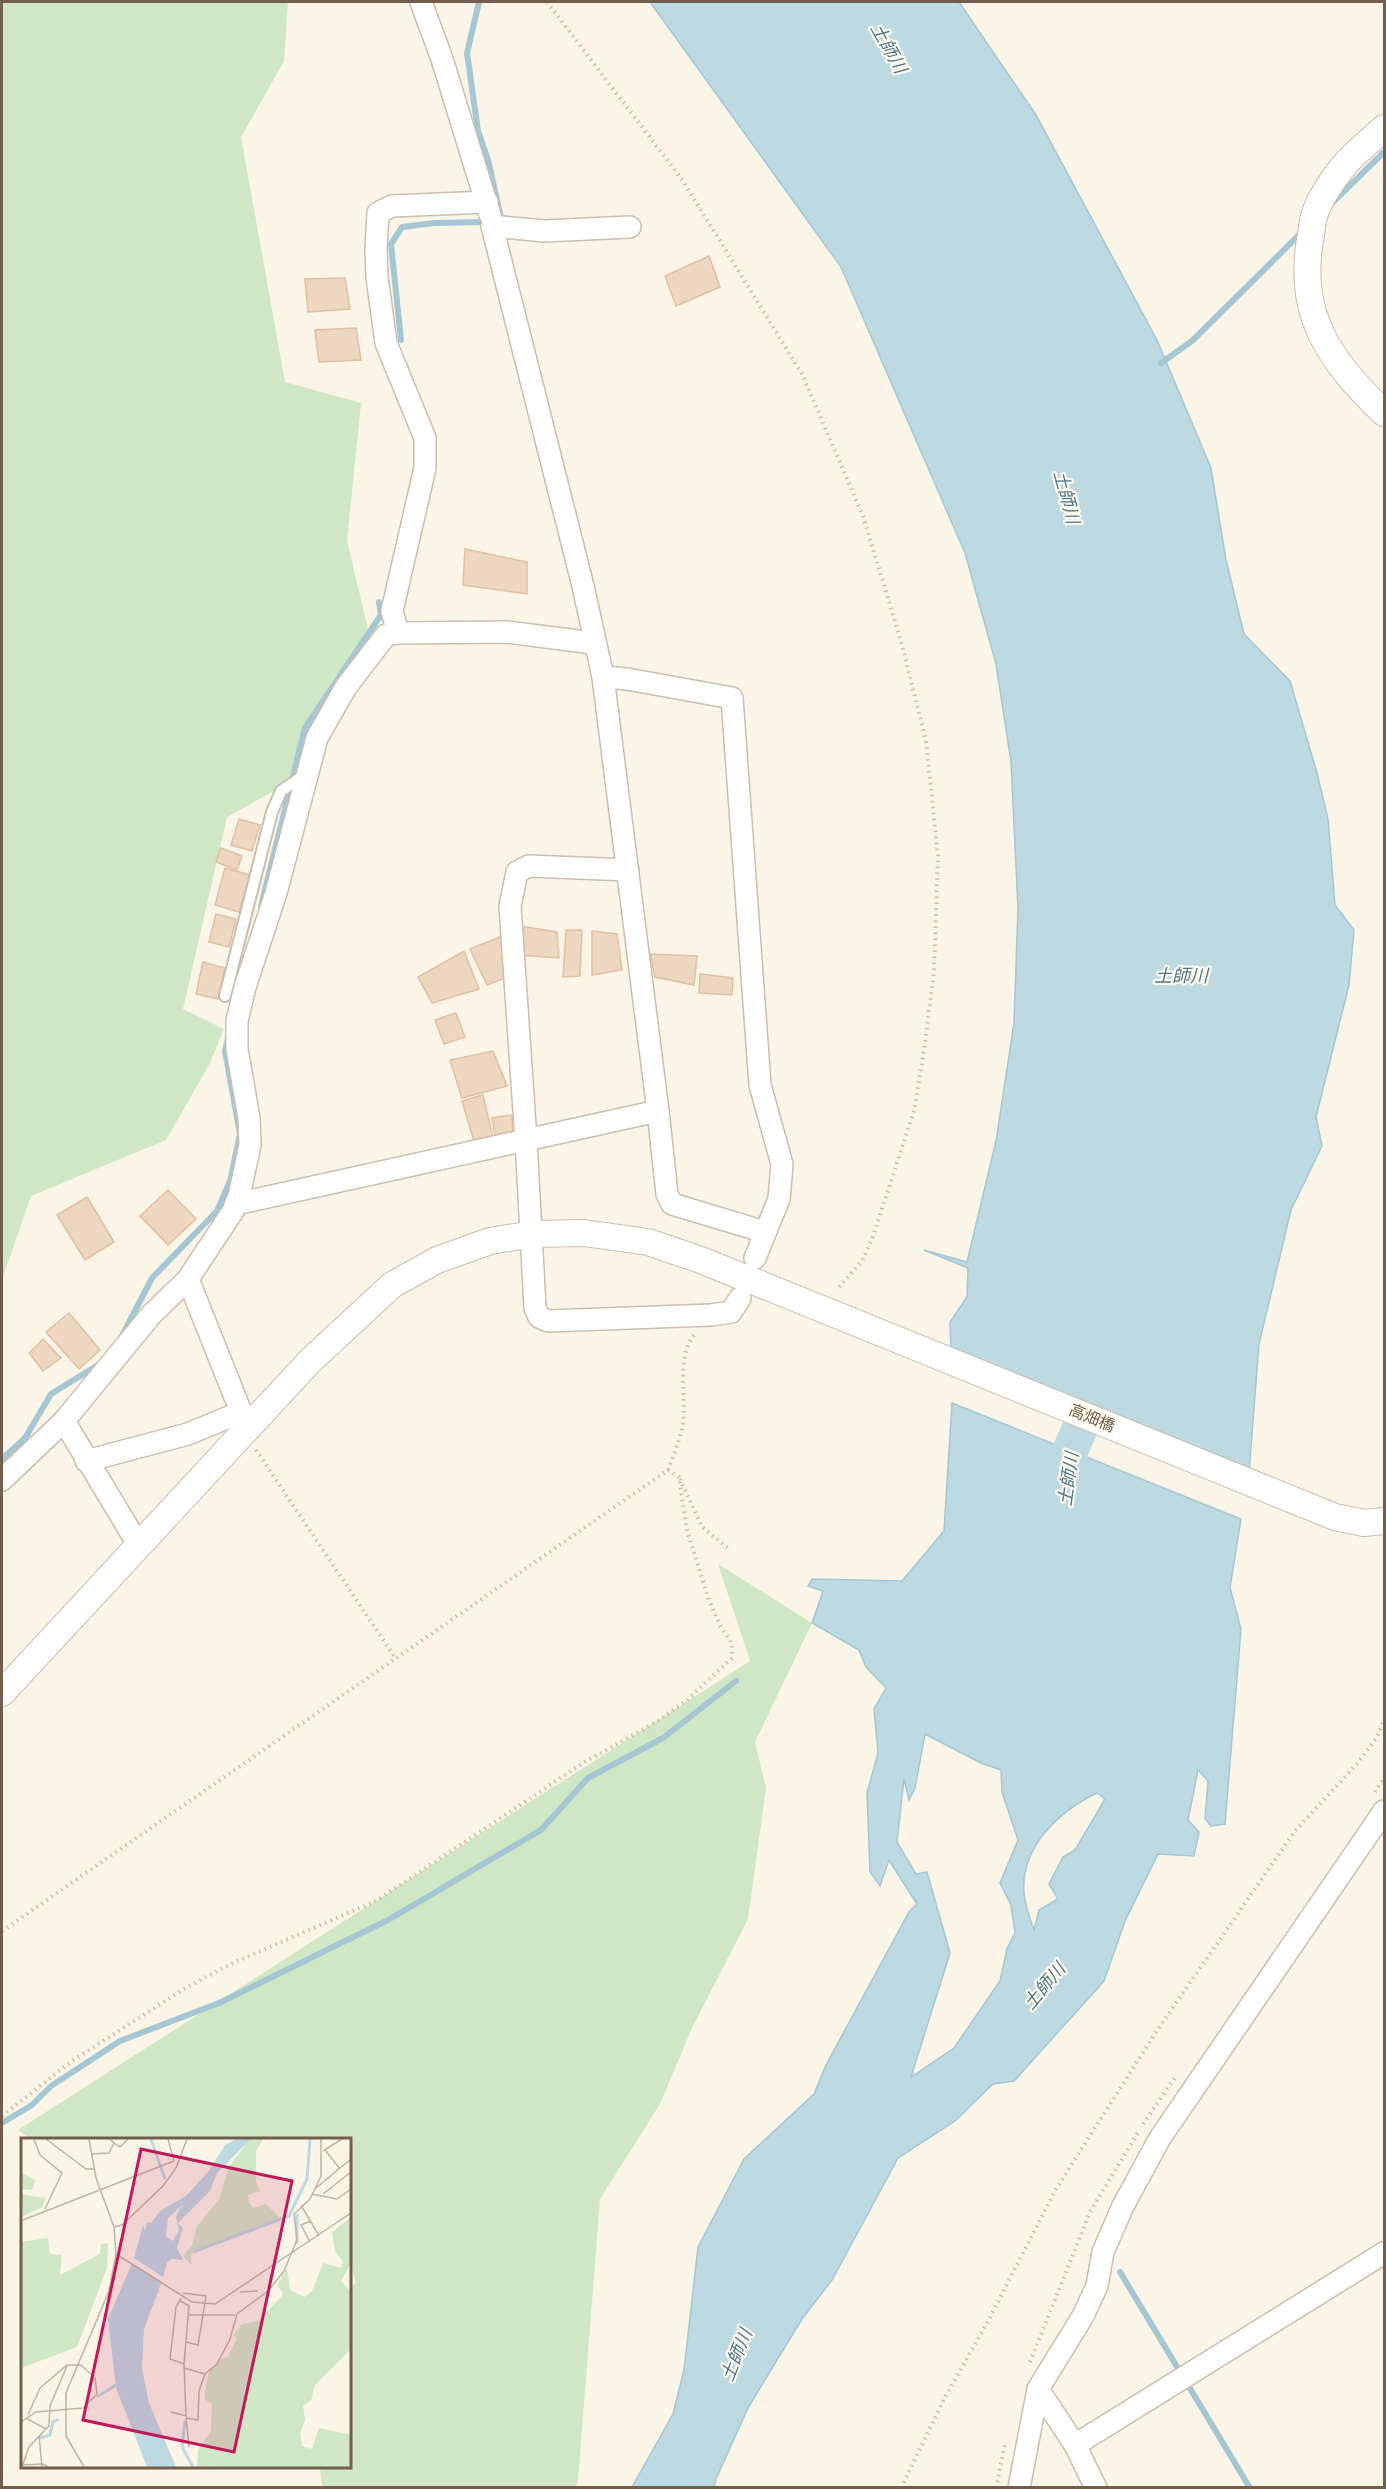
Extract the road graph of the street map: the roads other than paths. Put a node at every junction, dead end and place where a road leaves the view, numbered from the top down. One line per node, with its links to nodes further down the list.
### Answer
1 (421, 2): 3 (street)
2 (1384, 128): 6 (street)
3 (486, 202): 4 (street); 7 (street)
4 (492, 226): 5 (street); 8 (street)
5 (630, 227)
6 (1384, 413)
7 (398, 633): 8 (street); 10 (street)
8 (593, 643): 9 (street)
9 (603, 677): 11 (street); 16 (street)
10 (307, 773): 12 (lane); 15 (street)
11 (627, 870): 13 (street); 14 (street)
12 (225, 996)
13 (658, 1111): 14 (street); 16 (street)
14 (526, 1140): 15 (street); 17 (street)
15 (236, 1204): 19 (street)
16 (765, 1232): 18 (street)
17 (533, 1234): 20 (street); 22 (street, 高畑橋); 25 (street, 高畑橋)
18 (755, 1258)
19 (188, 1279): 21 (street); 22 (street)
20 (740, 1298)
21 (64, 1421): 23 (street); 24 (street)
22 (249, 1425): 23 (street); 26 (street, 高畑橋)
23 (86, 1461): 26 (street)
24 (2, 1480)
25 (1384, 1521)
26 (139, 1546): 27 (street, 高畑橋)
27 (2, 1694)
28 (1384, 1811): 30 (street)
29 (1384, 2253): 31 (street)
30 (1038, 2389): 31 (street); 32 (street)
31 (1075, 2445): 33 (street)
32 (1019, 2487)
33 (1096, 2487)

